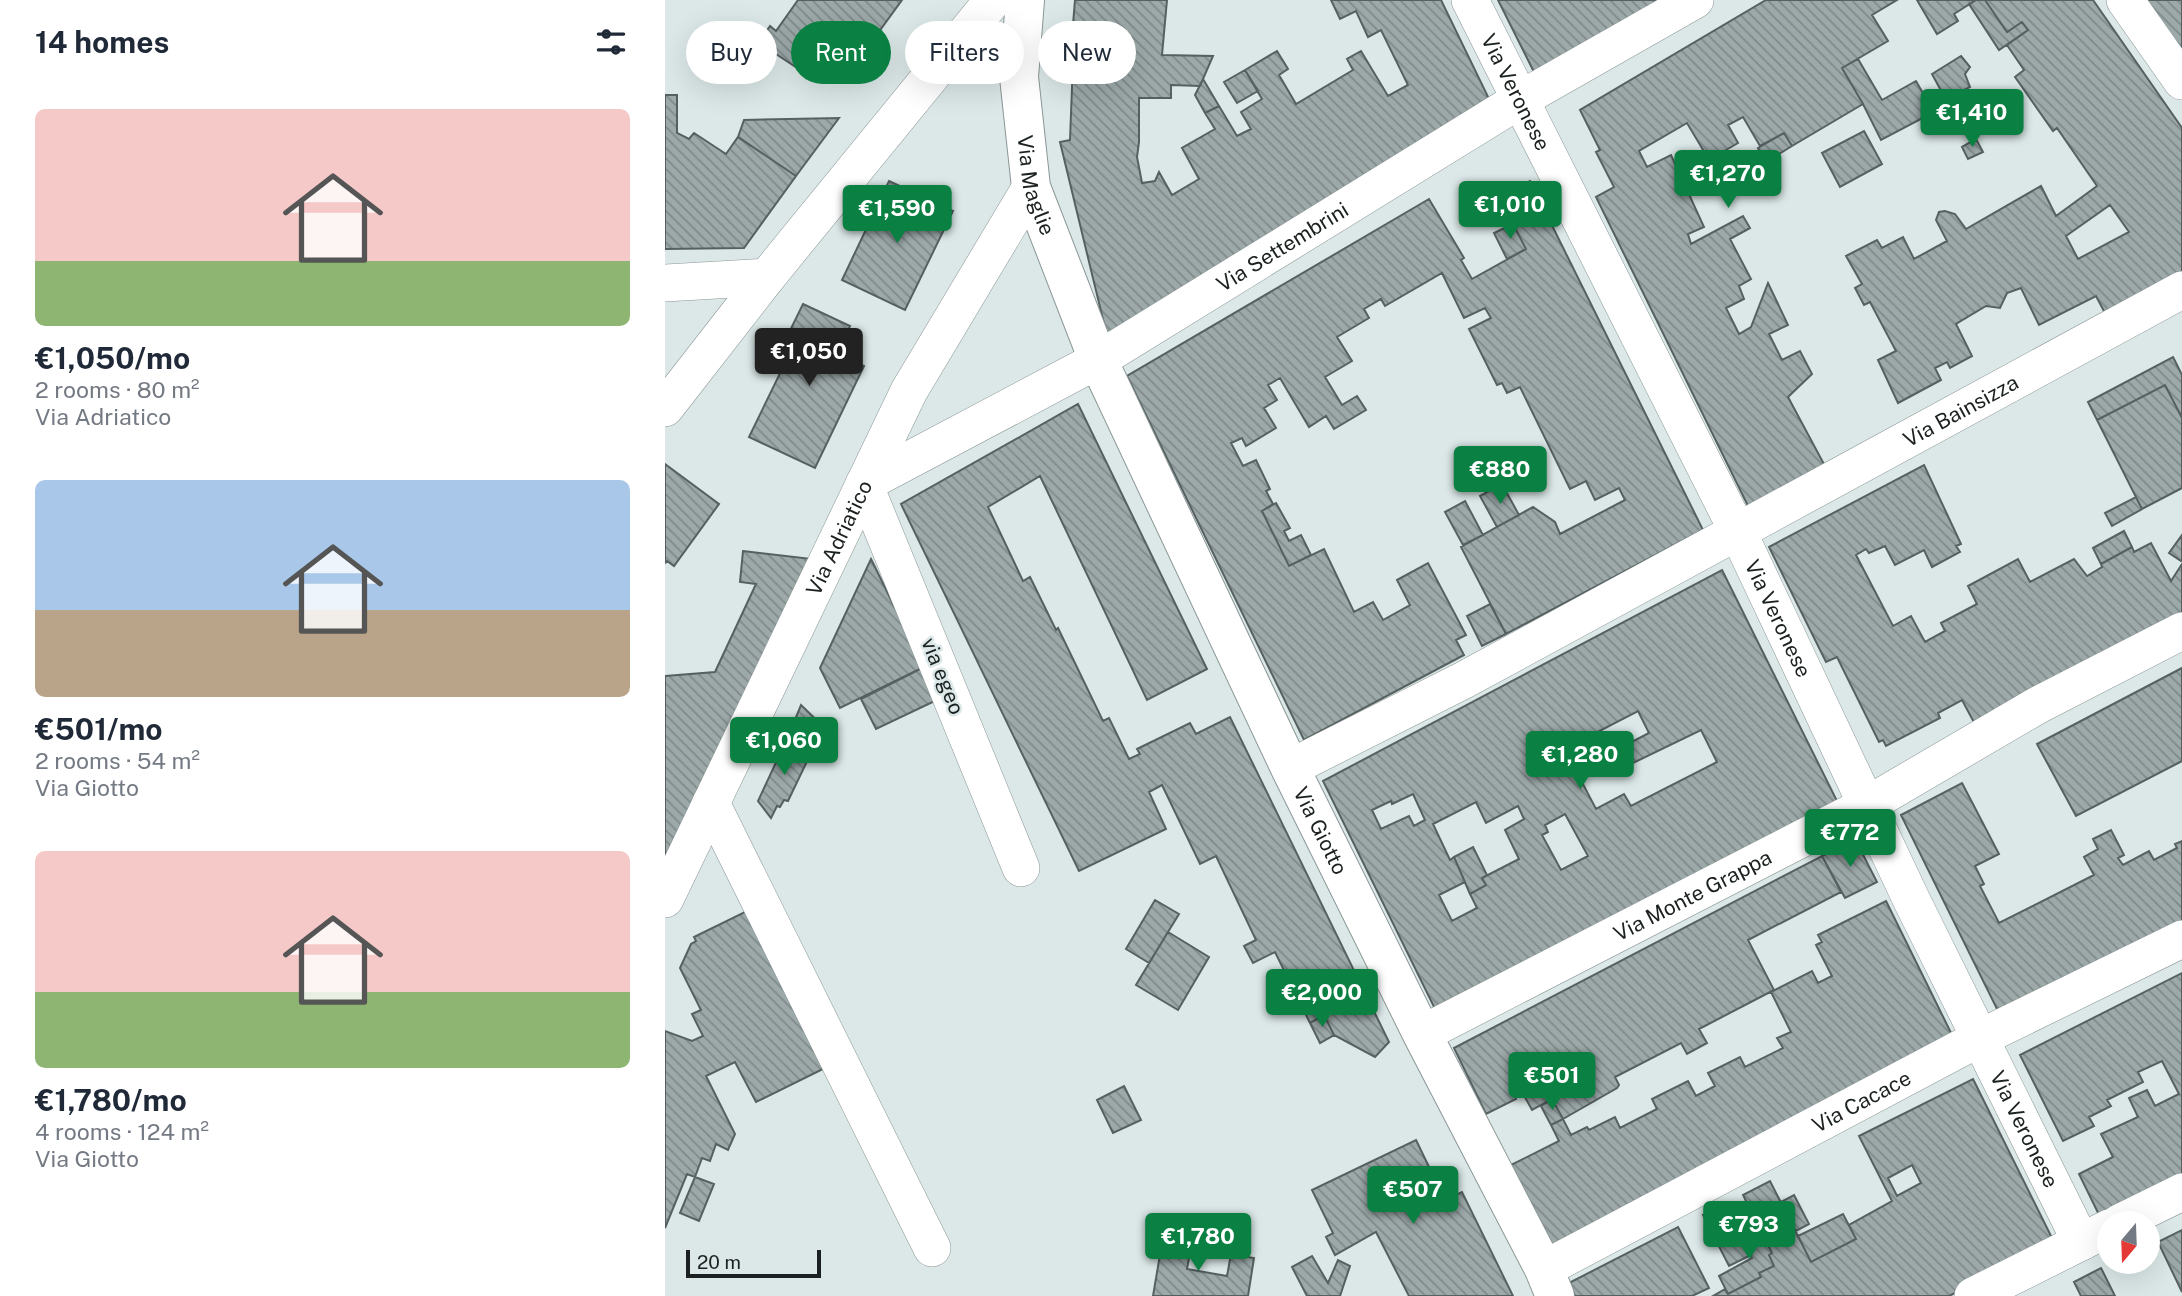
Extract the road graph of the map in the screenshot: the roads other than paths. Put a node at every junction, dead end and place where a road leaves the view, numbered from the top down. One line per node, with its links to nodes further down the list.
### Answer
1 (993, 0): 9 (street)
2 (1025, 0): 8 (street, Via Maglie)
3 (1470, 0): 7 (street, Via Veronese)
4 (1695, 0): 7 (street, Via Settembrini)
5 (2125, 0): 6 (street)
6 (2182, 81)
7 (1521, 99): 12 (street, Via Settembrini); 15 (street, Via Veronese)
8 (1031, 187): 12 (street, Via Maglie); 14 (street, Via Adriatico)
9 (767, 277): 10 (street); 13 (street)
10 (665, 283)
11 (2182, 290): 15 (street, Via Bainsizza)
12 (1098, 360): 14 (street, Via Settembrini); 17 (street, Via Giotto)
13 (665, 408)
14 (864, 485): 18 (street, Via Adriatico); 20 (street, via egeo)
15 (1737, 530): 17 (street, Via Bainsizza); 19 (street, Via Veronese)
16 (2182, 631): 19 (street, Via Monte Grappa)
17 (1290, 768): 23 (street, Via Giotto)
18 (711, 803): 21 (street, Via Adriatico); 28 (street)
19 (1867, 806): 23 (street, Via Monte Grappa); 24 (street, Via Veronese)
20 (1021, 868)
21 (665, 899)
22 (2182, 939): 24 (street, Via Cacace)
23 (1423, 1034): 29 (street, Via Giotto)
24 (1980, 1038): 27 (street, Via Veronese); 29 (street, Via Cacace)
25 (2182, 1192): 26 (street)
26 (2143, 1211)
27 (2095, 1235): 30 (street)
28 (932, 1248)
29 (1549, 1282)
30 (1973, 1296)

